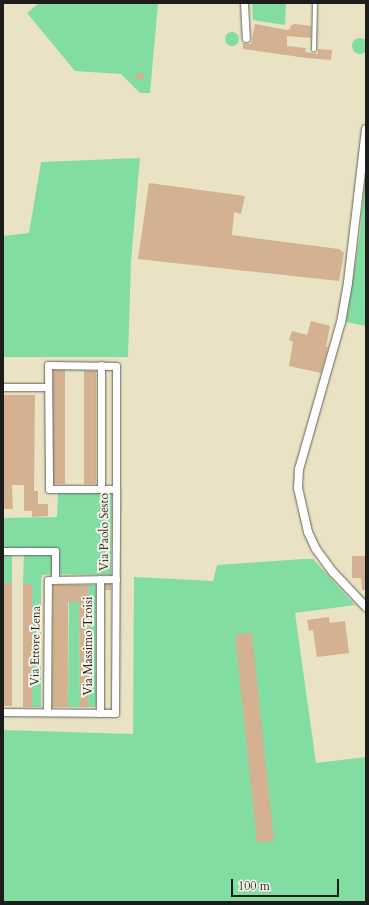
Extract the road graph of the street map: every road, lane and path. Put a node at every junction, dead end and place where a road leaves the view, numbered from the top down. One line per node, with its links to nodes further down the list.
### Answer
1 (244, 3): 3 (street)
2 (315, 3): 4 (lane)
3 (246, 38)
4 (314, 50)
5 (366, 129): 15 (street)
6 (101, 365): 8 (street); 9 (street); 10 (street, Via Paolo Sesto)
7 (3, 387): 8 (street)
8 (48, 387): 9 (street)
9 (101, 489): 10 (street)
10 (116, 489): 12 (street, Via Paolo Sesto)
11 (3, 552): 13 (street, Via Ettore Lena)
12 (116, 579): 14 (street); 18 (street, Via Paolo Sesto)
13 (51, 580): 14 (street); 17 (street, Via Ettore Lena)
14 (100, 580): 18 (street, Via Massimo Troisi)
15 (366, 607)
16 (3, 712): 17 (street)
17 (46, 712): 18 (street)
18 (100, 713)

